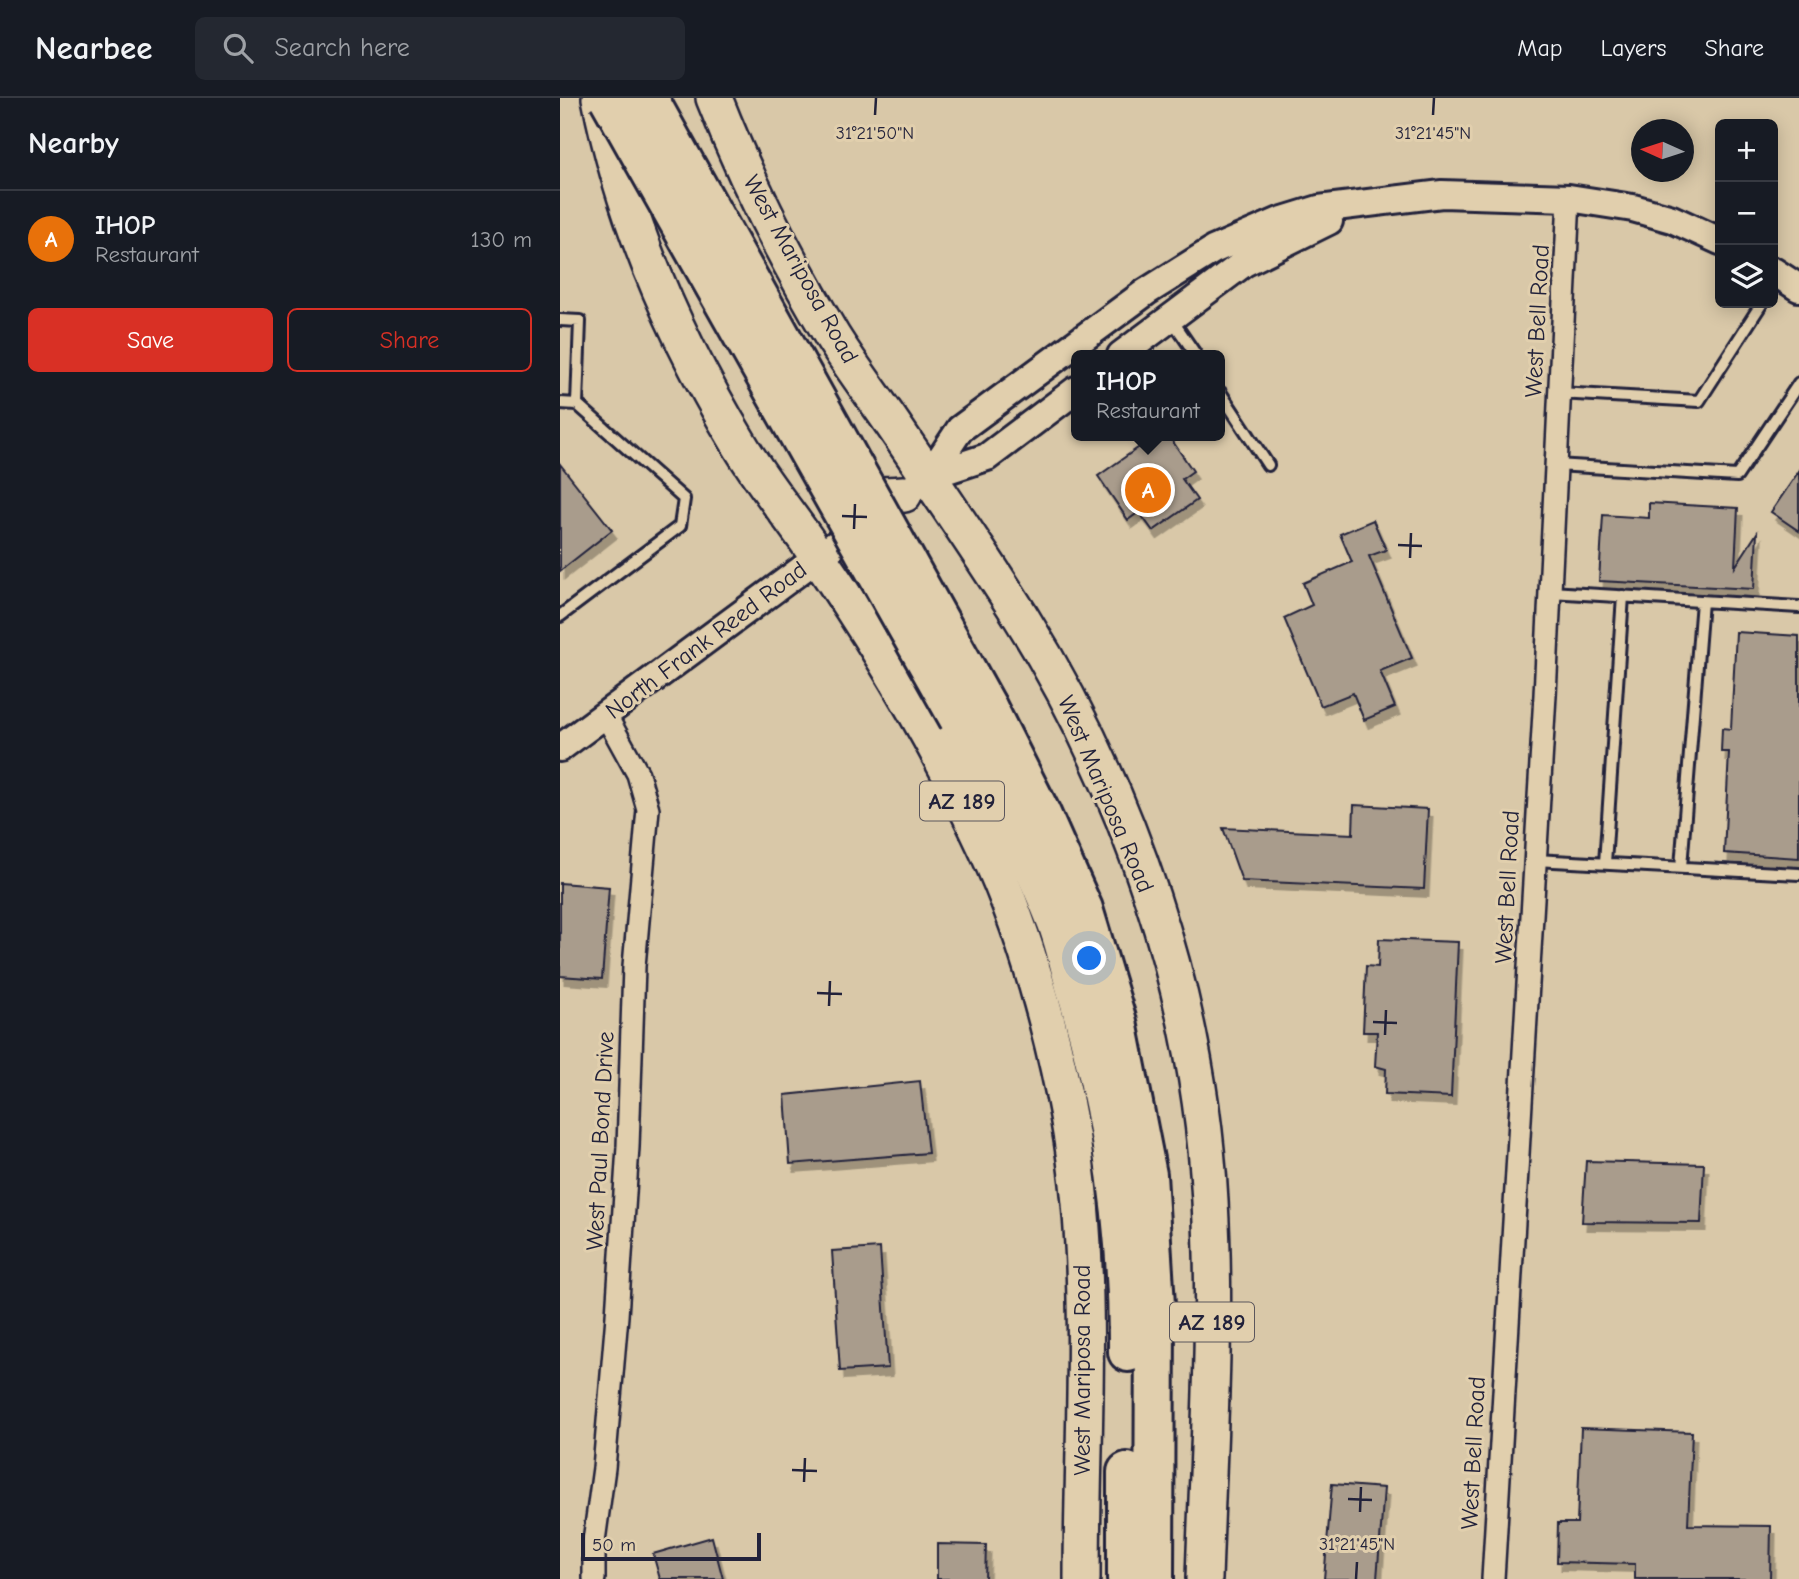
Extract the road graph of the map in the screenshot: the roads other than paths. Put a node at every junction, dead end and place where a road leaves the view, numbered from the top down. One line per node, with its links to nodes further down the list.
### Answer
1 (600, 98): 24 (highway, West Mariposa Road / AZ 189)
2 (609, 98): 30 (highway, bridge)
3 (648, 98): 30 (highway, bridge)
4 (658, 98): 23 (highway)
5 (714, 98): 23 (highway, West Mariposa Road / AZ 189)
6 (1412, 197): 7 (street); 9 (street); 11 (street)
7 (1569, 198): 8 (street); 16 (street, West Bell Road)
8 (1715, 239)
9 (1151, 288): 11 (street); 23 (street)
10 (1759, 308): 16 (lane)
11 (1170, 317): 13 (street); 14 (lane)
12 (560, 320): 20 (lane)
13 (1127, 350)
14 (1193, 350)
15 (1799, 383): 22 (lane)
16 (1559, 393): 22 (street, West Bell Road)
17 (1071, 394): 23 (street)
18 (1225, 400): 21 (lane)
19 (560, 403): 20 (lane)
20 (577, 404): 29 (lane)
21 (1268, 465)
22 (1556, 465): 25 (street, West Bell Road)
23 (916, 485): 24 (street, North Frank Reed Road); 41 (highway, West Mariposa Road / AZ 189)
24 (818, 557): 31 (street, North Frank Reed Road); 38 (highway, West Mariposa Road / AZ 189)
25 (1550, 592): 26 (lane); 33 (street, West Bell Road)
26 (1623, 596): 27 (lane); 34 (lane)
27 (1703, 601): 28 (lane); 35 (lane)
28 (1799, 607)
29 (560, 616)
30 (973, 713): 39 (highway); 40 (highway)
31 (605, 715): 32 (street, North Frank Reed Road); 37 (street, West Paul Bond Drive)
32 (560, 748)
33 (1535, 860): 34 (lane); 42 (street, West Bell Road)
34 (1605, 863): 35 (lane)
35 (1681, 867): 36 (lane)
36 (1799, 874)
37 (594, 1579)
38 (1082, 1579)
39 (1126, 1579)
40 (1154, 1579)
41 (1204, 1579)
42 (1493, 1579)

